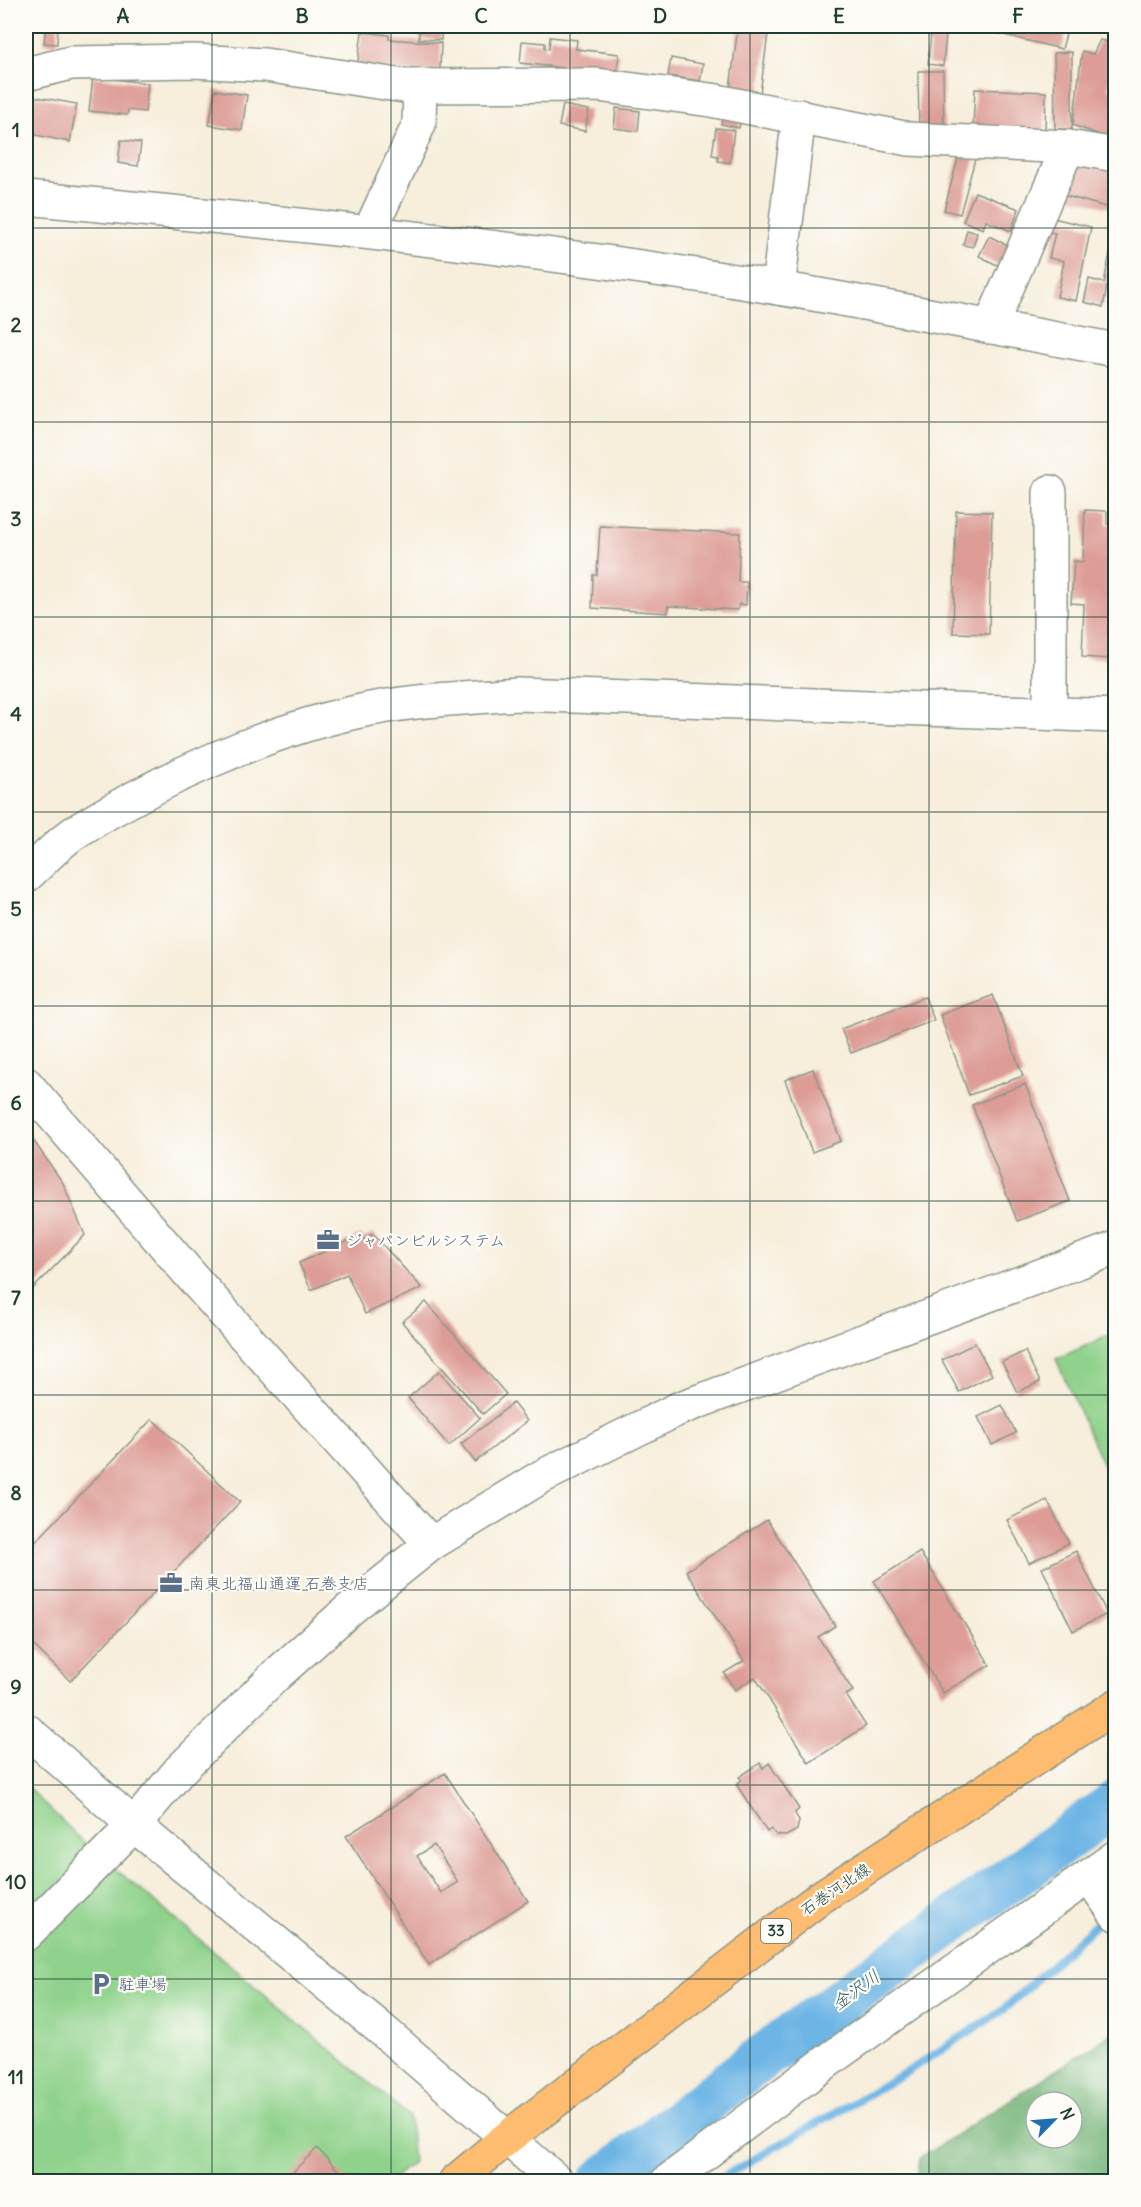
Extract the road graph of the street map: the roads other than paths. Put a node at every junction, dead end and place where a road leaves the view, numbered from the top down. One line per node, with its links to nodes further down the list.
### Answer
1 (26, 74): 2 (street)
2 (420, 86): 3 (street); 7 (street)
3 (799, 116): 4 (street); 8 (street)
4 (1068, 147): 5 (street); 9 (street)
5 (1116, 155)
6 (26, 198): 7 (street)
7 (370, 231): 8 (street)
8 (778, 288): 9 (street)
9 (990, 327): 10 (street)
10 (1116, 350)
11 (1050, 492): 12 (street)
12 (1050, 712): 13 (street); 14 (street)
13 (1116, 716)
14 (26, 876)
15 (26, 1084): 17 (street)
16 (1116, 1248): 17 (street)
17 (431, 1544): 20 (street)
18 (1116, 1706): 24 (main road, 石巻河北線 / 33)
19 (26, 1730): 20 (street)
20 (134, 1825): 23 (street); 24 (street)
21 (1116, 1857): 22 (street)
22 (1102, 1895): 27 (street)
23 (26, 1935)
24 (507, 2138): 25 (street); 26 (main road, 石巻河北線 / 33)
25 (554, 2179)
26 (455, 2181)
27 (667, 2181)

